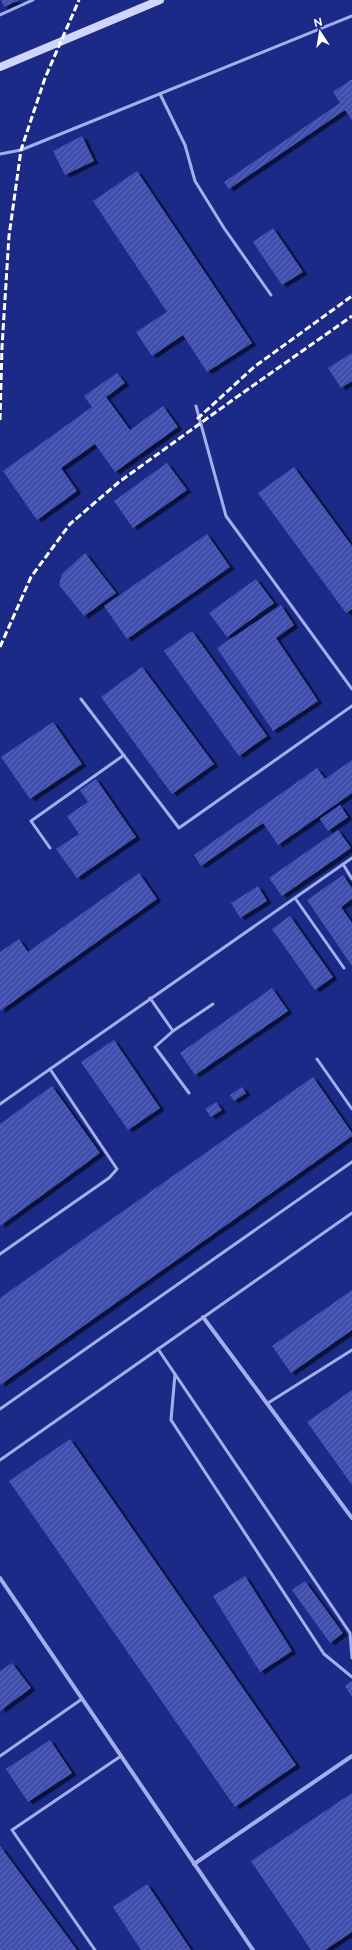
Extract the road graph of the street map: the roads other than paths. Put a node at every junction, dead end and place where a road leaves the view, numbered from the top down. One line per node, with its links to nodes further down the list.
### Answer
1 (33, 0): 3 (lane)
2 (160, 0): 5 (main road)
3 (0, 15)
4 (352, 16): 6 (lane)
5 (0, 67)
6 (160, 94): 7 (lane); 8 (lane)
7 (0, 154)
8 (271, 295)
9 (196, 406): 10 (lane)
10 (352, 689)
11 (81, 699): 13 (lane)
12 (352, 706): 13 (lane)
13 (124, 755): 14 (lane)
14 (50, 848)
15 (352, 858): 16 (lane)
16 (343, 864): 17 (lane); 18 (lane)
17 (352, 879)
18 (295, 898): 19 (lane); 20 (lane)
19 (344, 968)
20 (150, 998): 22 (lane); 24 (lane)
21 (213, 1004): 22 (lane)
22 (173, 1032): 25 (lane)
23 (316, 1060): 27 (lane)
24 (50, 1069): 26 (lane); 30 (lane)
25 (189, 1093)
26 (0, 1104)
27 (352, 1109)
28 (352, 1162): 36 (lane)
29 (352, 1213): 31 (lane)
30 (0, 1254)
31 (204, 1317): 32 (lane); 35 (street)
32 (158, 1349): 34 (lane); 37 (lane)
33 (352, 1350): 35 (lane)
34 (175, 1374): 40 (lane); 41 (lane)
35 (268, 1404): 38 (street)
36 (0, 1409)
37 (0, 1460)
38 (352, 1518)
39 (0, 1578): 42 (street)
40 (352, 1658)
41 (352, 1678)
42 (82, 1699): 43 (lane); 44 (street)
43 (0, 1756)
44 (121, 1756): 46 (street); 47 (lane)
45 (352, 1756): 46 (street)
46 (194, 1864): 48 (street)
47 (95, 1950)
48 (253, 1950)

